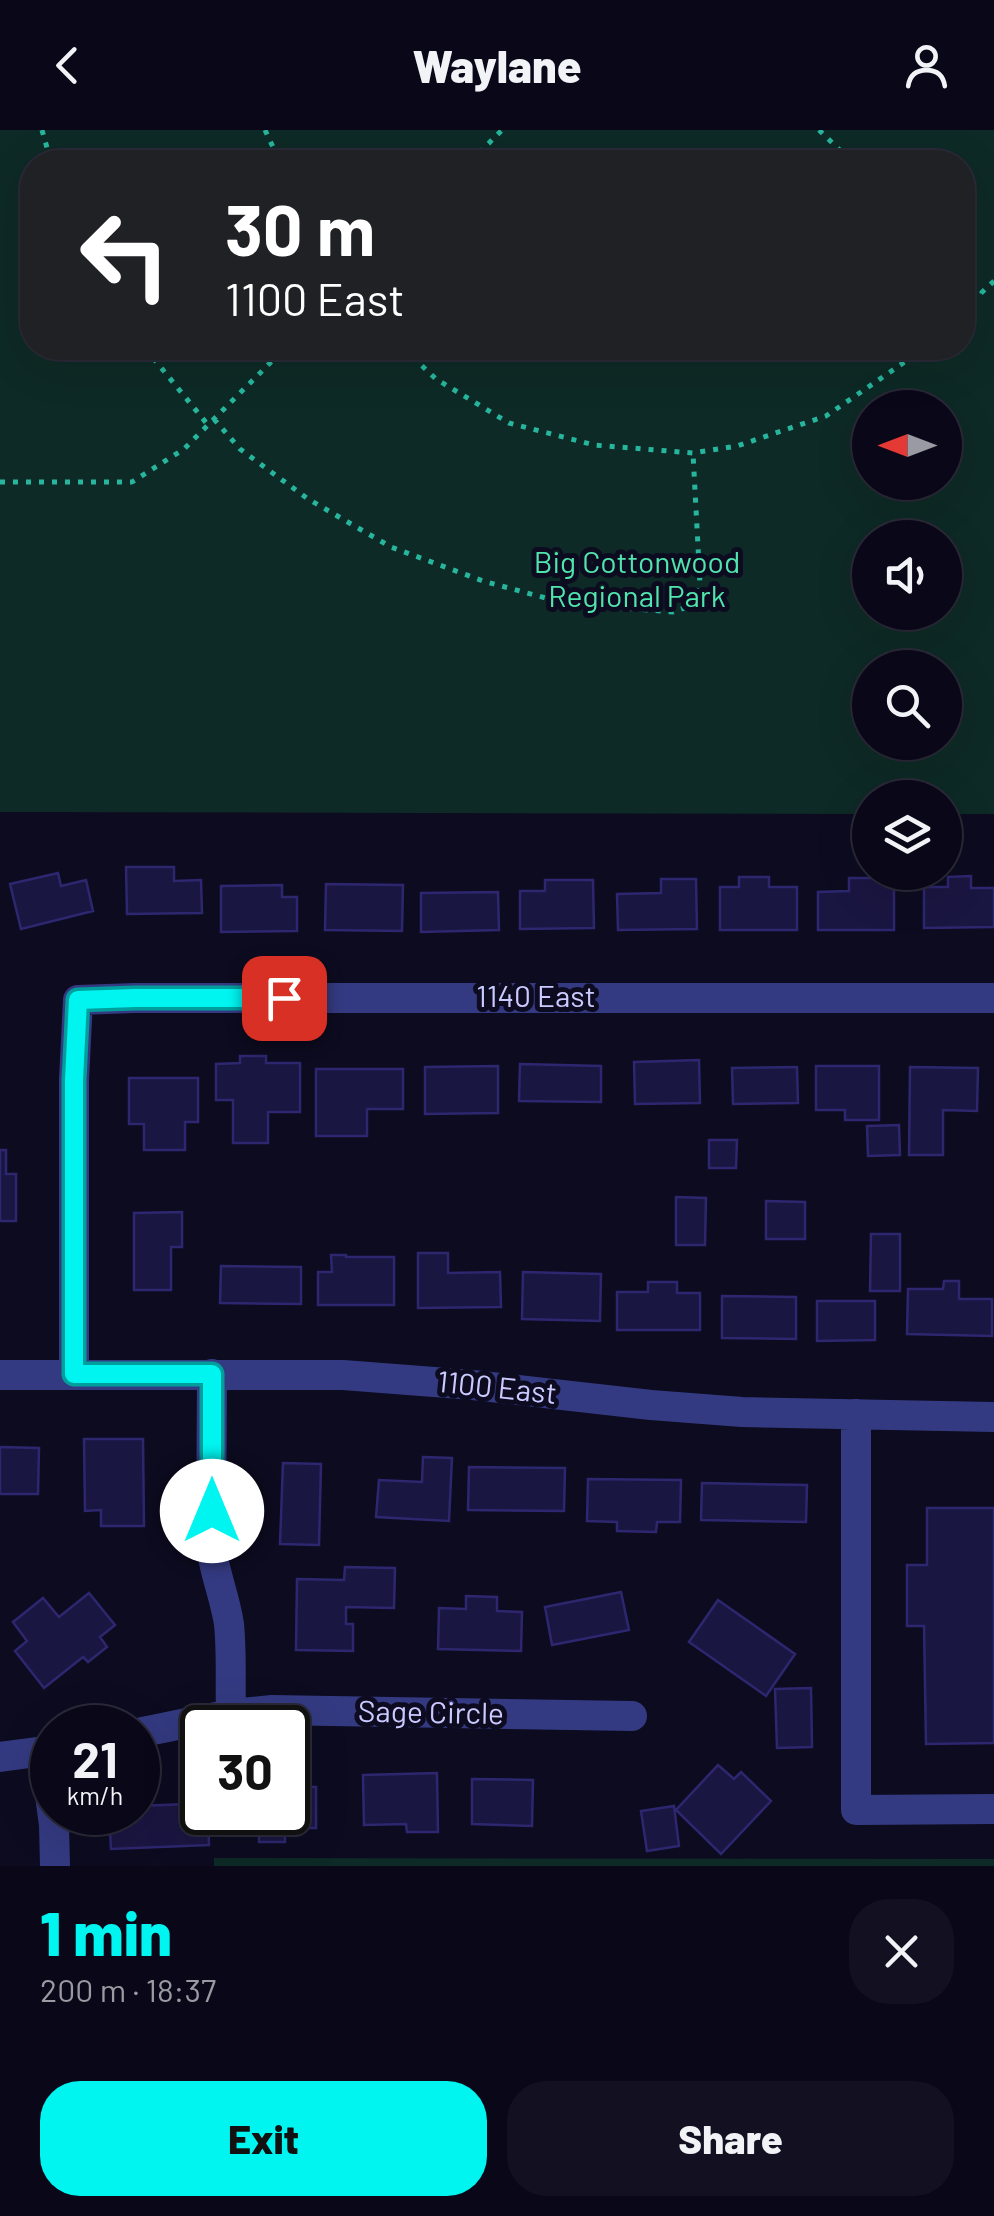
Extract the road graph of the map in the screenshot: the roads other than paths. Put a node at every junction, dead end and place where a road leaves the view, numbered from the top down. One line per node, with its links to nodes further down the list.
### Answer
1 (994, 998): 2 (street, 1140 East)
2 (74, 1374): 3 (street, 1100 East); 4 (street, 1100 East)
3 (212, 1374): 5 (street, 1100 East); 7 (street)
4 (0, 1375)
5 (856, 1414): 6 (street, 1100 East); 12 (street)
6 (994, 1417)
7 (231, 1705)
8 (310, 1711): 9 (street, Sage Circle)
9 (632, 1716)
10 (30, 1753): 11 (street)
11 (0, 1757)
12 (994, 1810)
13 (54, 1835): 14 (street)
14 (55, 1866)

